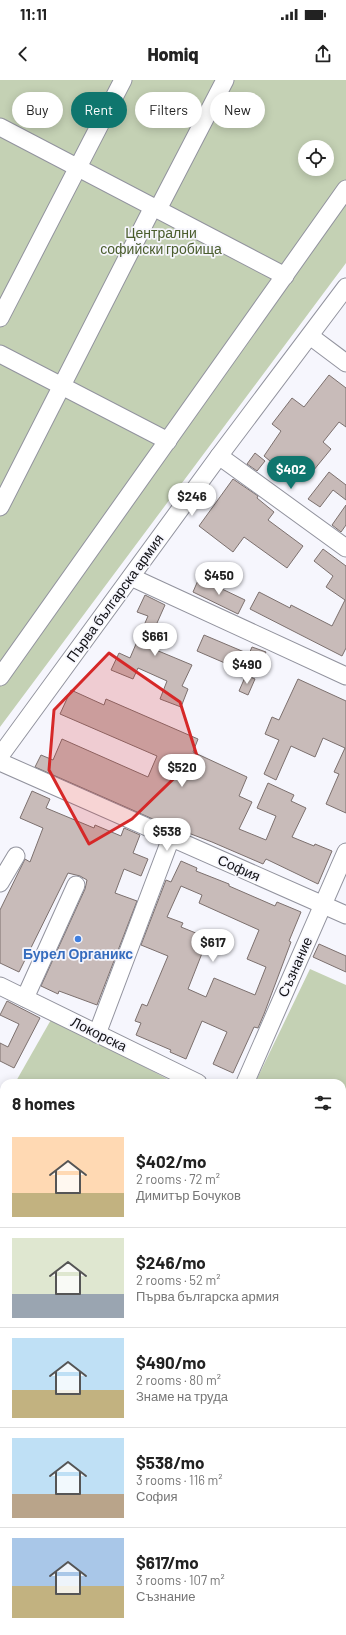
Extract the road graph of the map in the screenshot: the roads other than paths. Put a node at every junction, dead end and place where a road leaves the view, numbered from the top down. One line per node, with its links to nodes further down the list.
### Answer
1 (122, 80): 4 (street)
2 (225, 80): 6 (street)
3 (0, 127): 4 (street)
4 (77, 167): 6 (street); 9 (street)
5 (346, 189): 7 (street)
6 (155, 208): 7 (street); 13 (street)
7 (285, 276): 14 (street)
8 (346, 287): 10 (street, Първа българска армия)
9 (0, 318)
10 (310, 336): 12 (street); 15 (street, Първа българска армия)
11 (0, 354): 13 (street)
12 (346, 363)
13 (62, 386): 14 (street); 16 (street)
14 (168, 442): 21 (street)
15 (219, 456): 18 (street); 19 (street, Първа българска армия)
16 (6, 479): 17 (street)
17 (0, 507)
18 (346, 548)
19 (130, 577): 20 (street); 22 (street, Първа българска армия)
20 (346, 676)
21 (0, 678)
22 (0, 756)
23 (0, 762): 24 (street, София)
24 (171, 838): 29 (street, София); 33 (street)
25 (346, 852): 29 (street, Съзнание)
26 (16, 856): 27 (street)
27 (0, 883)
28 (76, 885): 32 (street)
29 (323, 905): 30 (street, София); 35 (street, Съзнание)
30 (346, 915)
31 (0, 986): 32 (street, Локорска)
32 (25, 998): 33 (street, Локорска)
33 (97, 1034): 34 (street, Локорска)
34 (190, 1079)
35 (246, 1079)

